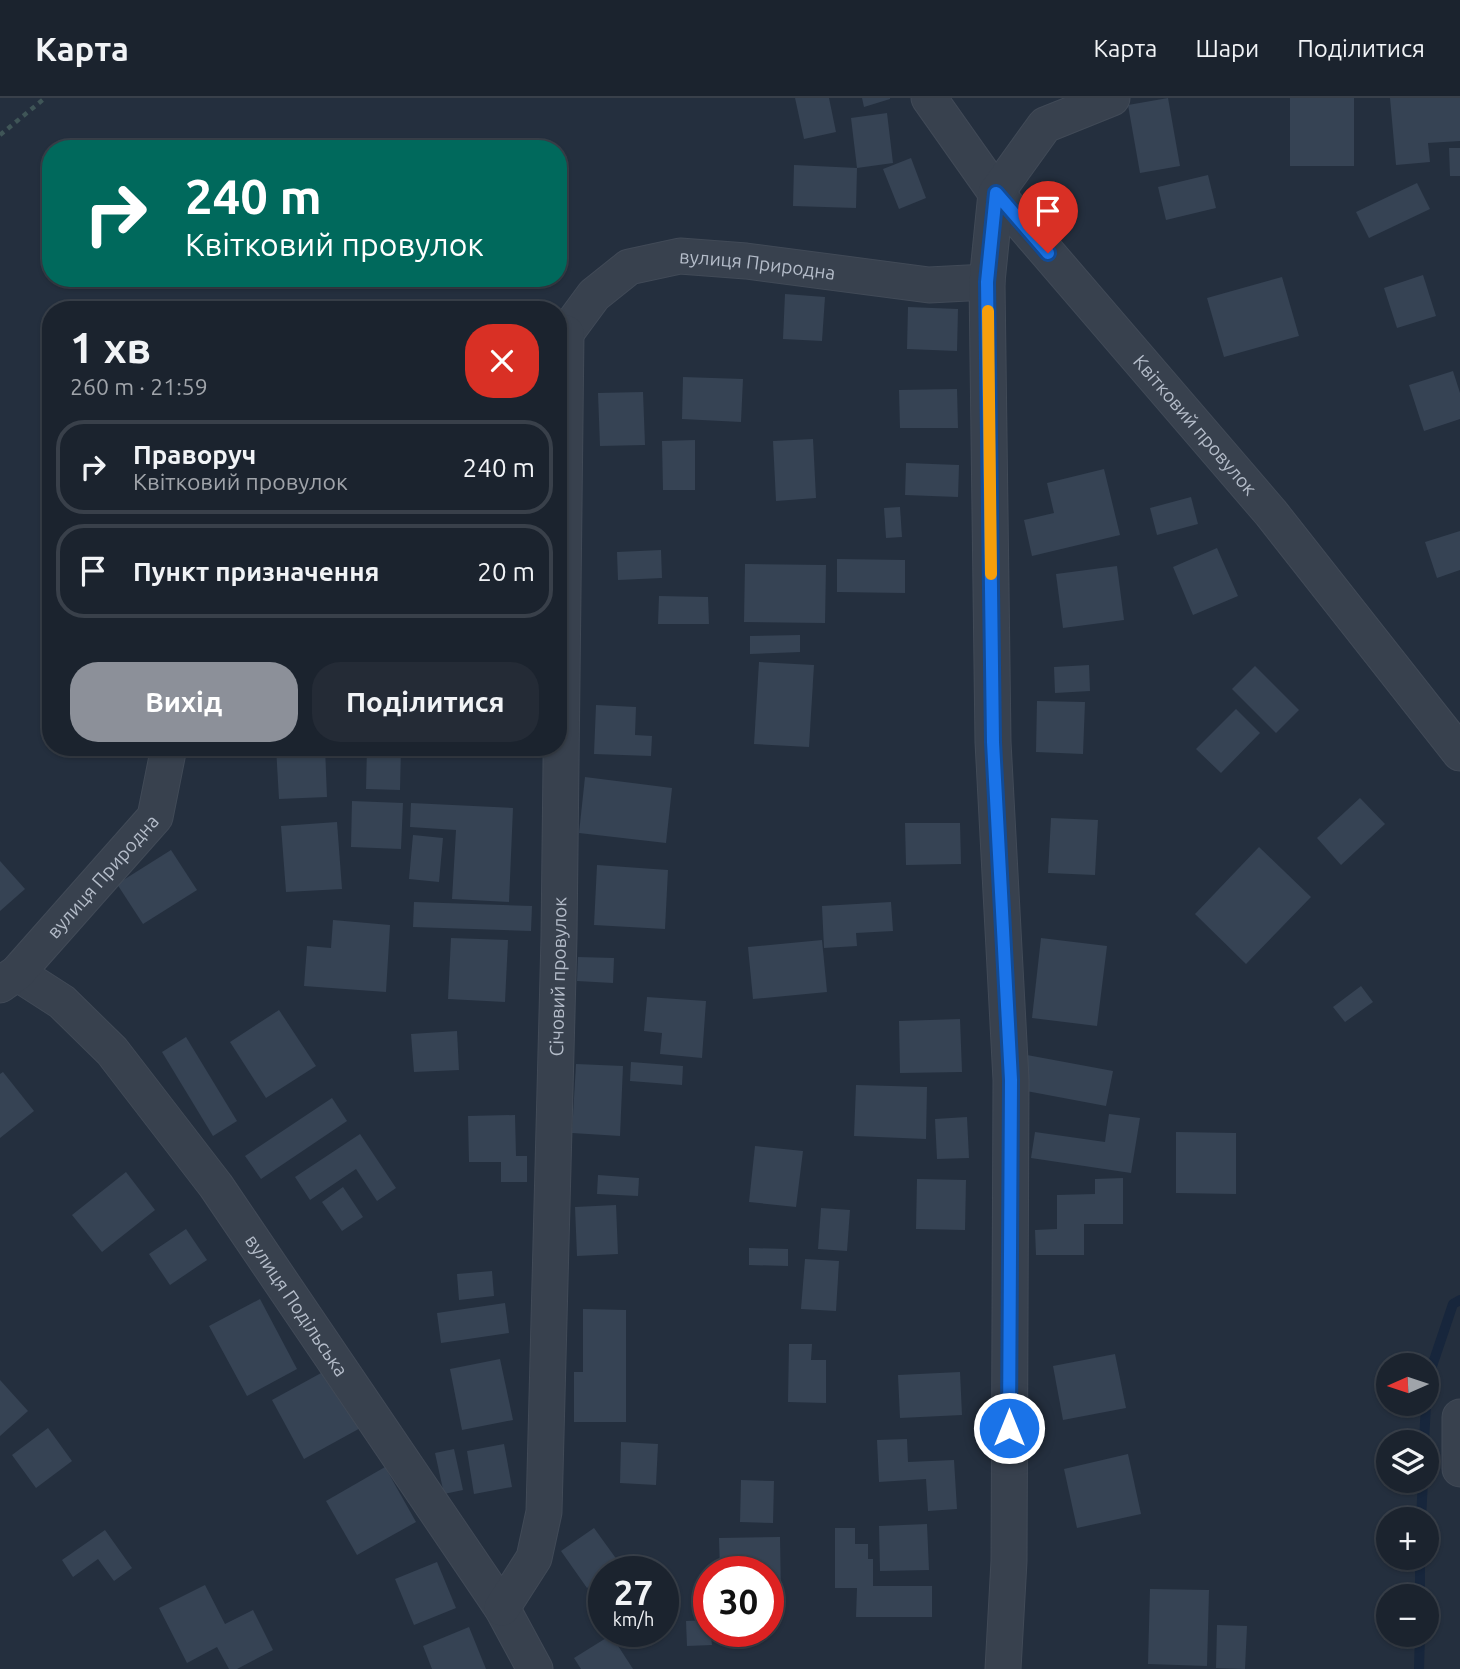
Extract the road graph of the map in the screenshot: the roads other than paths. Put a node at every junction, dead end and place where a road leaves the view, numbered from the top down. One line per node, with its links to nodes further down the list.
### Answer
1 (929, 98): 3 (street, Квітковий провулок)
2 (1112, 98): 3 (street)
3 (996, 193): 4 (street); 6 (street, Квітковий провулок)
4 (987, 282): 5 (street, вулиця Природна); 14 (street)
5 (567, 329)
6 (1460, 753)
7 (167, 756): 9 (street, вулиця Природна)
8 (560, 756): 12 (street, Січовий провулок)
9 (9, 979): 12 (street, вулиця Подільська)
10 (1460, 1417): 11 (street)
11 (1460, 1469)
12 (502, 1608): 13 (street, вулиця Подільська)
13 (535, 1669)
14 (1003, 1669)

